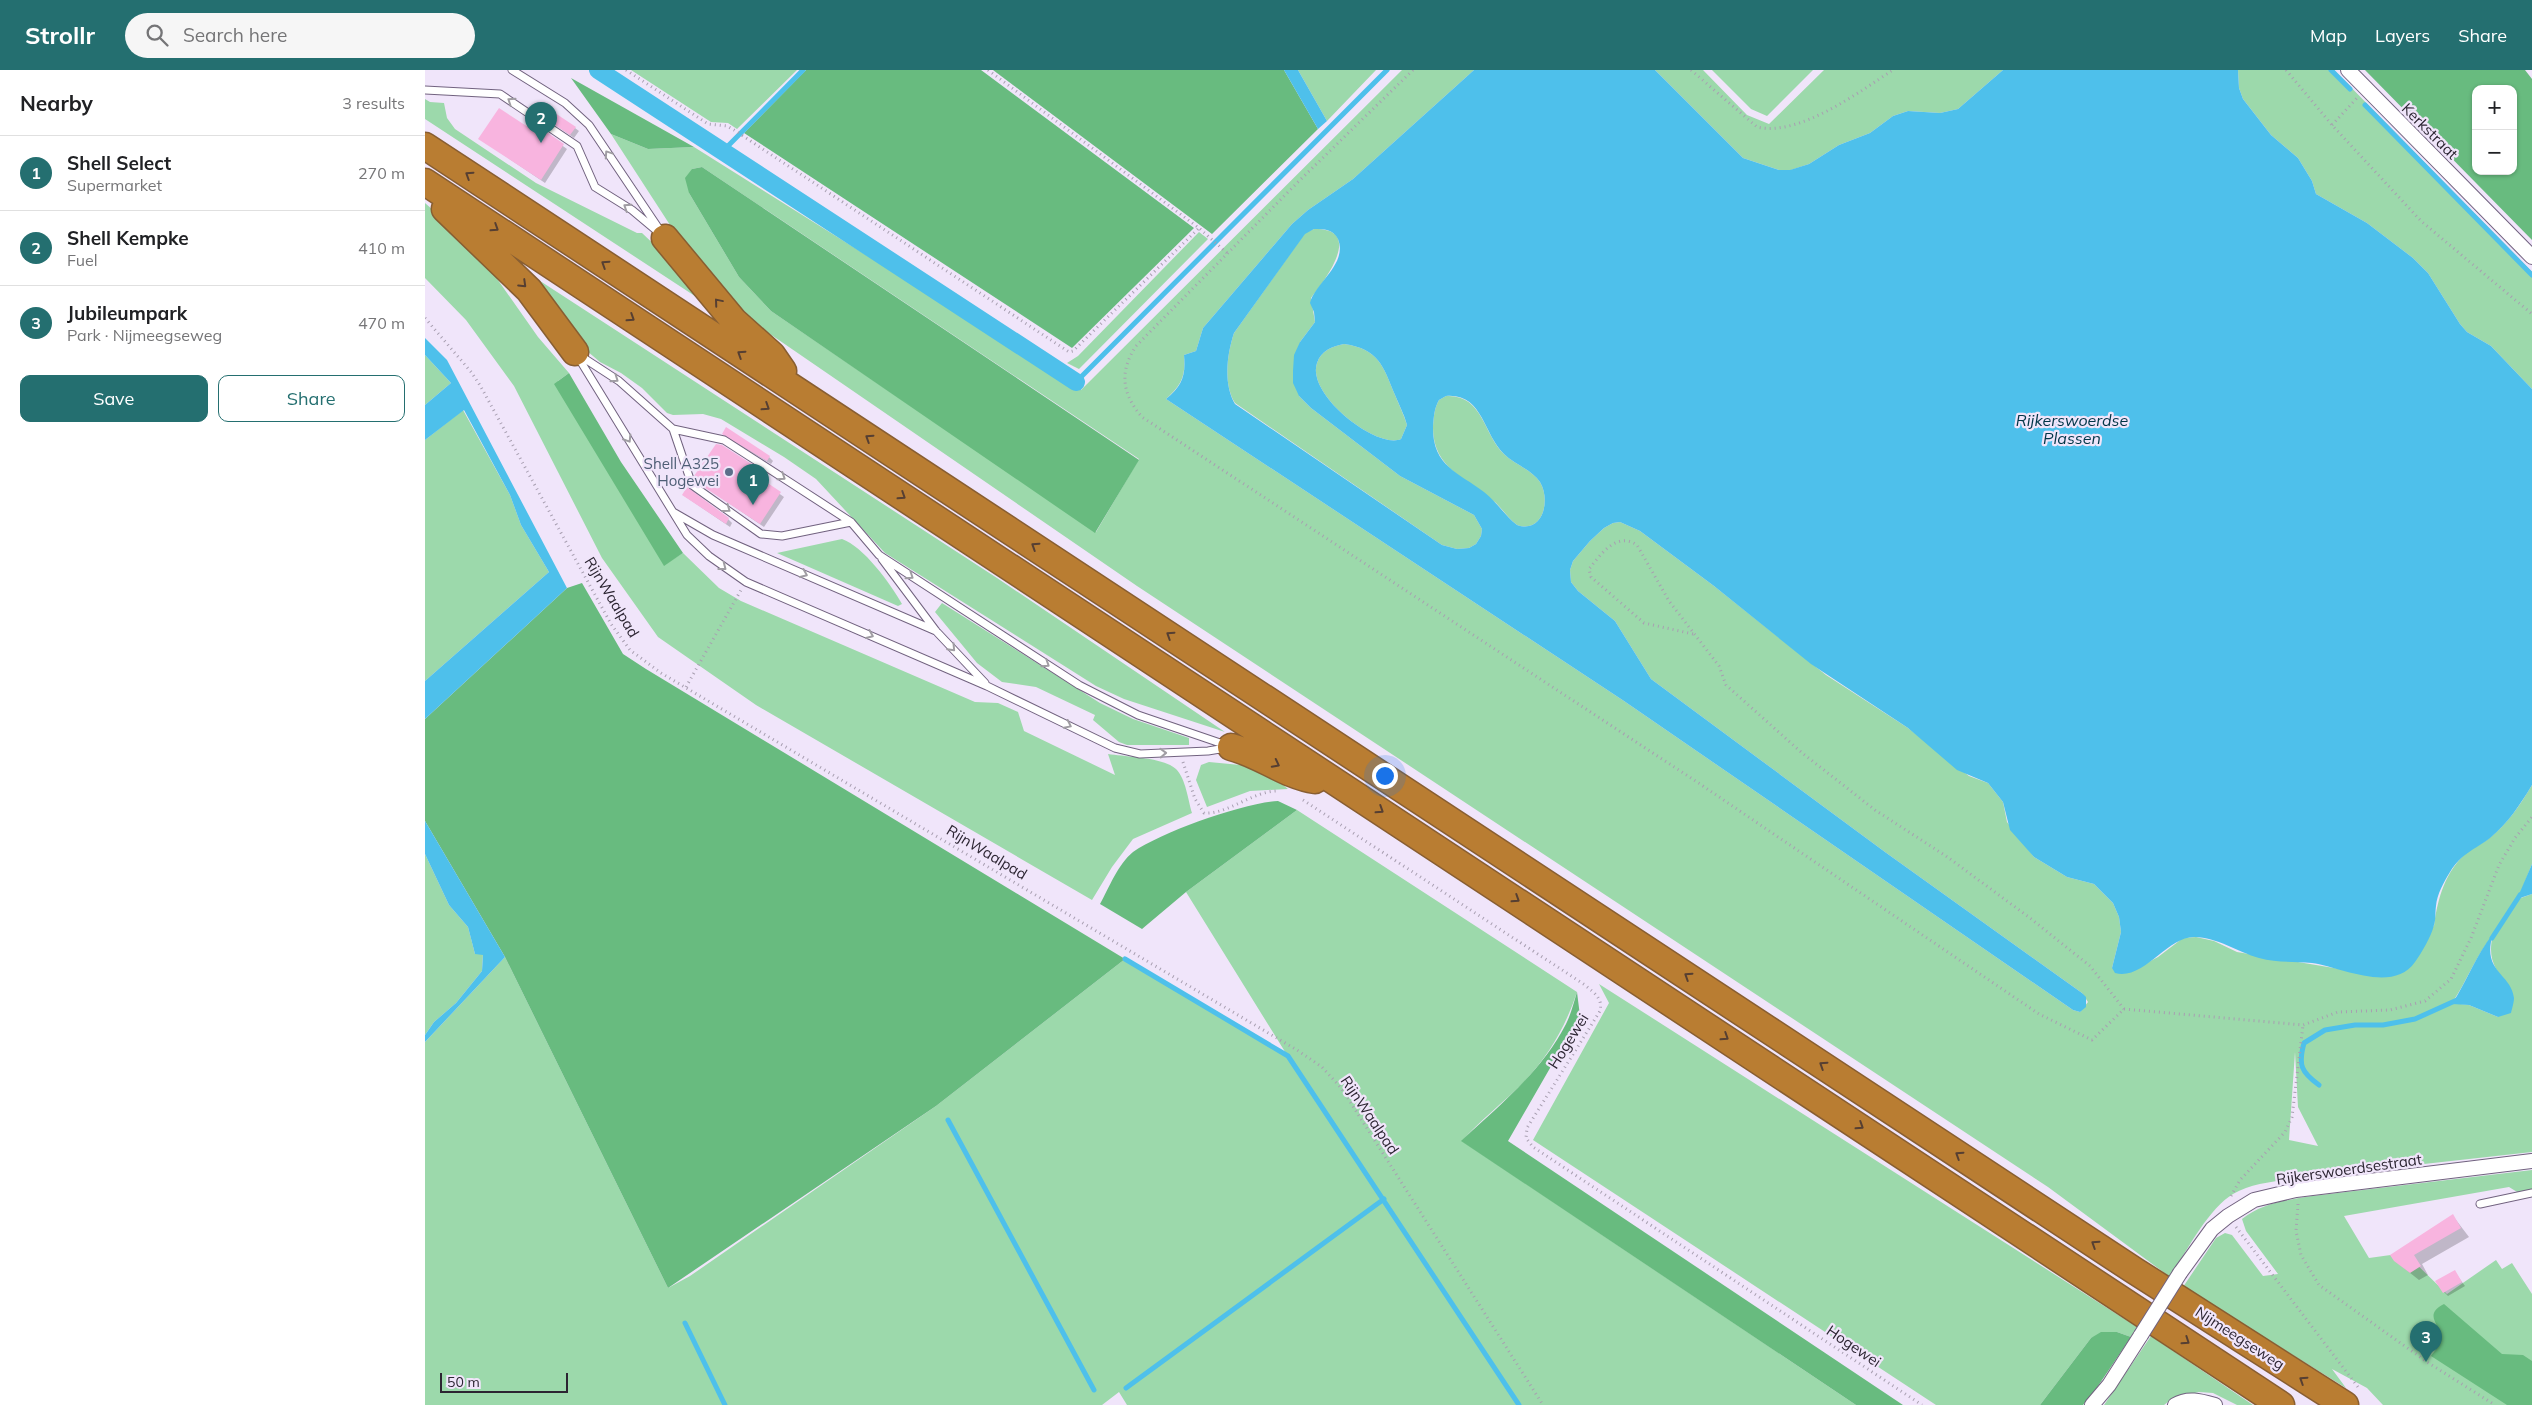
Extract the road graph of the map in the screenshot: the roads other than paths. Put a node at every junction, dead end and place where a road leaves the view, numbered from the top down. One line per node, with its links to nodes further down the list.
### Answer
1 (512, 70): 7 (lane, one-way to 1)
2 (2348, 70): 8 (street, Kerkstraat)
3 (425, 90): 7 (lane, one-way to 3)
4 (425, 146): 10 (highway, Nijmeegseweg, one-way to 4)
5 (425, 182): 18 (highway, one-way to 18)
6 (425, 189): 9 (highway, one-way to 9)
7 (665, 238): 10 (highway, one-way to 7)
8 (2532, 257)
9 (575, 352): 11 (lane, one-way to 11); 12 (lane, one-way to 12)
10 (796, 390): 22 (highway, Nijmeegseweg, one-way to 10)
11 (673, 428): 13 (lane, one-way to 13); 13 (lane, one-way to 13)
12 (673, 512): 15 (lane, one-way to 15); 16 (lane, one-way to 16)
13 (851, 522): 14 (lane)
14 (879, 555): 15 (lane); 17 (lane, one-way to 17)
15 (935, 631): 16 (lane, one-way to 16)
16 (987, 686): 17 (lane, one-way to 17)
17 (1231, 747): 18 (highway, one-way to 18)
18 (1339, 783): 26 (highway, one-way to 26)
19 (2532, 1161): 23 (street, Rijkerswoerdsestraat, bridge)
20 (2532, 1193): 21 (lane)
21 (2480, 1204)
22 (2353, 1398)
23 (2092, 1405)
24 (2175, 1405): 25 (street)
25 (2215, 1405)
26 (2281, 1405)

